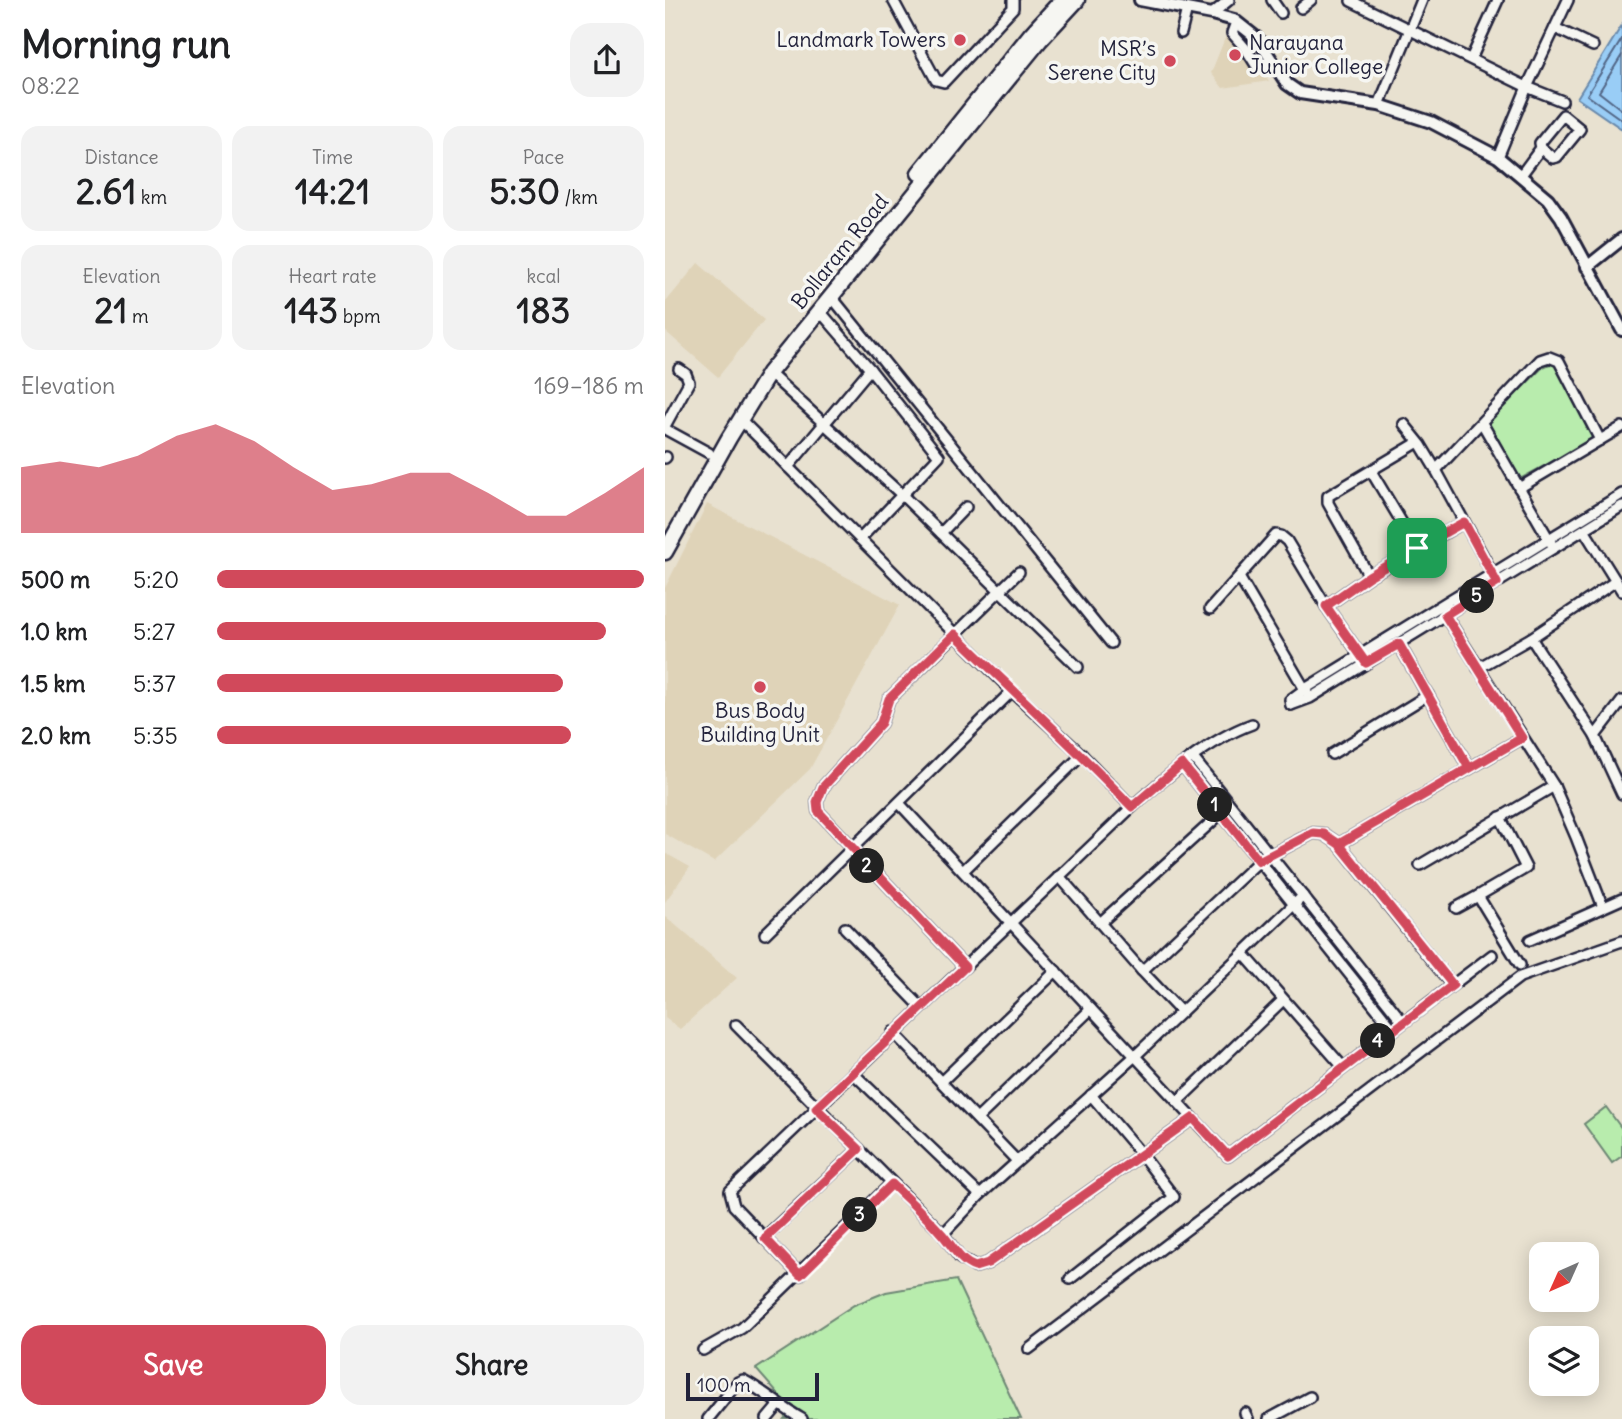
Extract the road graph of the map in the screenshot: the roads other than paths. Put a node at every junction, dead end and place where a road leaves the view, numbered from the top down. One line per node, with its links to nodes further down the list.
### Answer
1 (893, 0): 2 (street)
2 (1013, 0)
3 (1062, 0): 47 (main road, Bollaram Road)
4 (1077, 0): 33 (main road, Bollaram Road)
5 (1140, 0): 13 (street)
6 (1229, 0): 17 (street)
7 (1272, 0): 16 (street)
8 (1311, 0): 14 (street)
9 (1422, 0): 20 (street)
10 (1498, 0): 23 (street)
11 (1568, 0): 19 (street)
12 (1351, 1): 20 (street)
13 (1160, 2): 15 (street)
14 (1301, 8)
15 (1187, 9): 17 (street); 21 (street)
16 (1281, 13)
17 (1212, 14): 18 (street)
18 (1236, 22): 24 (street); 24 (street)
19 (1555, 28): 22 (street); 25 (street)
20 (1410, 30): 23 (street); 27 (street)
21 (1181, 33)
22 (1593, 46)
23 (1471, 59): 25 (street)
24 (1272, 61): 27 (street)
25 (1527, 87): 26 (street); 29 (street)
26 (1562, 101)
27 (1378, 104): 29 (street)
28 (1541, 148): 28 (street); 30 (street)
29 (1497, 157): 30 (street)
30 (1521, 175): 32 (street)
31 (1622, 239): 32 (street)
32 (1587, 267): 35 (street)
33 (831, 296): 34 (main road, Bollaram Road); 76 (street)
34 (819, 310): 37 (street); 38 (main road, Bollaram Road)
35 (1622, 330)
36 (679, 369): 43 (street)
37 (870, 369): 40 (street); 52 (street)
38 (769, 373): 39 (main road, Bollaram Road); 40 (street)
39 (740, 419): 48 (street); 63 (main road, Bollaram Road)
40 (824, 422): 48 (street); 52 (street)
41 (1404, 424): 46 (street)
42 (1482, 424): 45 (street); 49 (street); 51 (street)
43 (665, 427): 47 (street)
44 (1622, 427): 45 (street)
45 (1600, 440): 51 (street)
46 (1417, 443): 49 (street); 50 (street)
47 (709, 453): 59 (main road, Bollaram Road)
48 (788, 467): 60 (street)
49 (1436, 470): 56 (street)
50 (1371, 471): 62 (street); 65 (street)
51 (1519, 488): 61 (street)
52 (902, 495): 58 (street); 60 (street)
53 (1622, 495): 61 (street)
54 (1622, 506): 57 (street)
55 (966, 507): 58 (street)
56 (1464, 522): 62 (street); 67 (street)
57 (1584, 530): 61 (street); 68 (street)
58 (941, 533): 69 (street)
59 (665, 534)
60 (860, 539): 74 (street)
61 (1552, 543): 67 (street)
62 (1417, 548): 65 (street)
63 (665, 552)
64 (1019, 572): 69 (street)
65 (1369, 576): 71 (street)
66 (1239, 577): 71 (street); 72 (street); 78 (street)
67 (1495, 578): 73 (street); 78 (street)
68 (1616, 580): 70 (street); 75 (street)
69 (1000, 589): 74 (street); 79 (street)
70 (1622, 591)
71 (1326, 606): 78 (street)
72 (1210, 609)
73 (1445, 615): 77 (street); 80 (street)
74 (955, 634): 81 (street); 100 (street)
75 (1531, 638): 80 (street); 85 (street)
76 (1111, 643)
77 (1399, 644): 78 (street); 82 (street)
78 (1363, 659)
79 (1078, 667)
80 (1478, 668): 86 (street)
81 (1012, 691): 88 (street); 94 (street)
82 (1428, 695): 87 (street); 91 (street)
83 (1622, 701): 85 (street)
84 (1252, 723): 89 (street)
85 (1595, 736): 93 (street)
86 (1522, 738): 91 (street); 92 (street)
87 (1332, 754)
88 (1082, 755): 96 (street); 104 (street)
89 (1193, 758): 90 (street); 95 (street)
90 (1182, 764): 96 (street); 97 (street)
91 (1469, 768): 99 (street)
92 (1554, 786): 98 (street); 110 (street)
93 (1621, 788)
94 (899, 803): 100 (street); 104 (street)
95 (1231, 805): 97 (street); 101 (street)
96 (1132, 807): 105 (street)
97 (1221, 813): 102 (street); 113 (street)
98 (1500, 817): 103 (street); 107 (street)
99 (1339, 844): 101 (street); 124 (street)
100 (852, 849): 115 (street); 121 (street)
101 (1271, 855): 102 (street); 106 (street)
102 (1259, 861): 109 (street); 123 (street)
103 (1420, 865)
104 (963, 871): 112 (street)
105 (1059, 876): 112 (street); 113 (street)
106 (1303, 896): 109 (street); 129 (street)
107 (1478, 896): 111 (street); 120 (street)
108 (1622, 900): 110 (street)
109 (1293, 904): 118 (street); 131 (street)
110 (1603, 907): 116 (street)
111 (1456, 908)
112 (1010, 922): 121 (street); 122 (street)
113 (1100, 923): 123 (street)
114 (845, 928): 126 (street)
115 (765, 934)
116 (1530, 940)
117 (1622, 941): 151 (street)
118 (1243, 953): 125 (street); 128 (street)
119 (1492, 955): 124 (street)
120 (1520, 965)
121 (965, 967): 126 (street)
122 (1056, 971): 127 (street); 136 (street)
123 (1142, 971): 128 (street)
124 (1453, 985): 129 (street)
125 (1283, 1000): 134 (street); 138 (street)
126 (921, 1007): 132 (street)
127 (1091, 1009): 133 (street); 141 (street)
128 (1181, 1011): 133 (street)
129 (1403, 1022): 131 (street)
130 (736, 1025): 139 (street)
131 (1393, 1029): 134 (street)
132 (893, 1032): 135 (street); 136 (street)
133 (1135, 1056): 137 (street); 138 (street)
134 (1343, 1067): 140 (street)
135 (853, 1073): 139 (street); 146 (street)
136 (941, 1082): 141 (street)
137 (1091, 1095): 143 (street); 144 (street)
138 (1178, 1101): 140 (street)
139 (816, 1108): 142 (street); 148 (street)
140 (1193, 1118): 143 (street)
141 (977, 1119): 144 (street)
142 (859, 1149): 145 (street); 148 (street)
143 (1142, 1155): 147 (street); 150 (street)
144 (1017, 1161): 146 (street)
145 (892, 1184): 147 (street); 149 (street)
146 (980, 1195): 147 (street)
147 (943, 1234)
148 (765, 1238): 149 (street)
149 (800, 1275): 152 (street)
150 (1070, 1279)
151 (1029, 1349)
152 (702, 1350)
153 (1310, 1397): 158 (street)
154 (778, 1406): 155 (street); 156 (street); 157 (street)
155 (708, 1419)
156 (767, 1419)
157 (802, 1419)
158 (1269, 1419)

